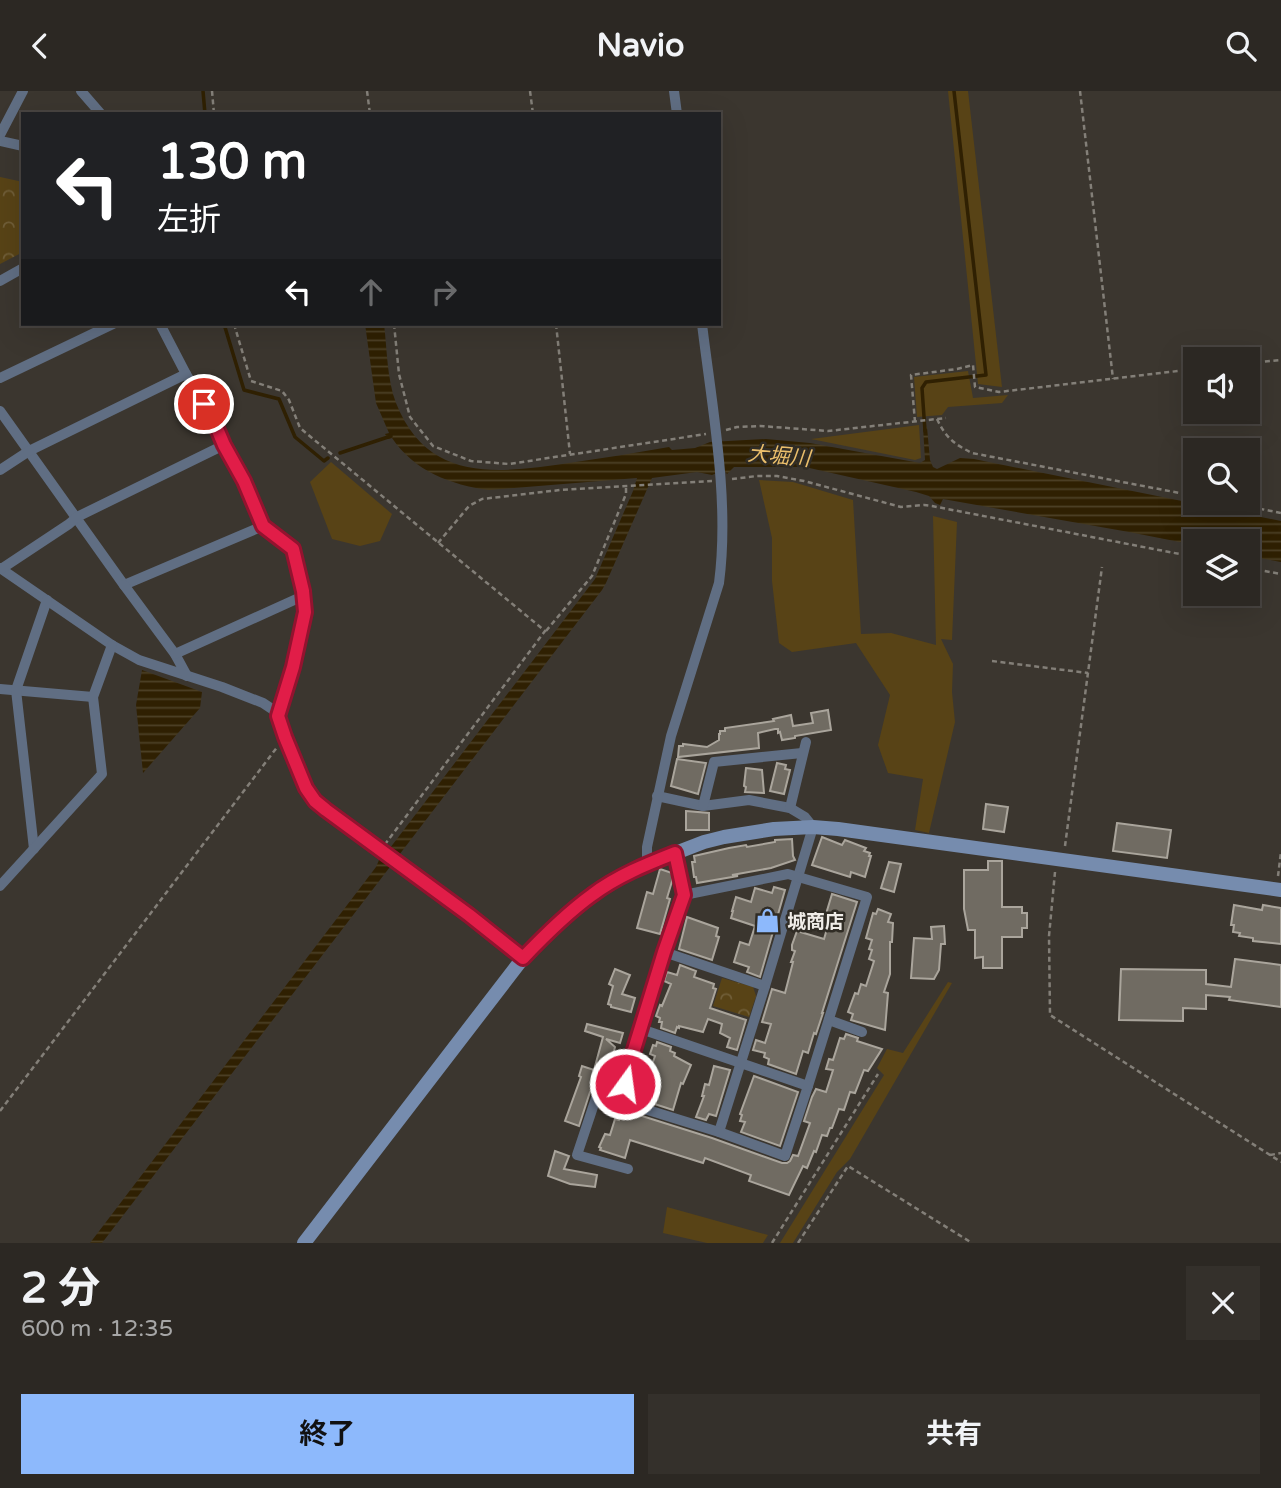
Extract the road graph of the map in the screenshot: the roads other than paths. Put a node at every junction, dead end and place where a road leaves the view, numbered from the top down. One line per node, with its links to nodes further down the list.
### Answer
1 (23, 91): 6 (street)
2 (81, 91): 4 (street)
3 (674, 91): 5 (street)
4 (94, 111)
5 (677, 112)
6 (0, 135)
7 (0, 141): 8 (street)
8 (21, 146)
9 (21, 269): 10 (street)
10 (0, 281)
11 (109, 326): 15 (street)
12 (161, 326): 14 (street)
13 (702, 326): 35 (street)
14 (186, 374): 17 (street); 18 (street)
15 (0, 378)
16 (0, 411): 18 (street)
17 (224, 445): 20 (street); 21 (street)
18 (29, 451): 19 (street); 20 (street)
19 (0, 470)
20 (77, 517): 22 (street); 23 (street)
21 (263, 526): 23 (street); 24 (street)
22 (1, 569): 25 (street)
23 (124, 585): 27 (street)
24 (303, 596): 27 (street); 32 (street)
25 (47, 600): 26 (street); 30 (street)
26 (112, 645): 28 (street); 31 (street)
27 (175, 654): 28 (street)
28 (187, 676): 32 (street)
29 (0, 689): 30 (street)
30 (16, 690): 31 (street); 39 (street)
31 (93, 697): 39 (street)
32 (278, 716): 47 (street)
33 (806, 742): 34 (street)
34 (803, 753): 36 (street); 37 (street)
35 (657, 796): 36 (street); 41 (street)
36 (703, 806): 37 (street)
37 (790, 808): 38 (street)
38 (813, 827): 40 (street); 42 (street); 44 (street)
39 (34, 849): 43 (street)
40 (675, 853): 41 (street); 45 (street)
41 (647, 864): 47 (street)
42 (798, 877): 45 (street); 48 (street); 49 (street)
43 (0, 886)
44 (1278, 890)
45 (684, 895): 46 (street)
46 (664, 952): 48 (street); 50 (street)
47 (523, 958): 57 (street)
48 (765, 986): 52 (street)
49 (829, 1020): 51 (street); 53 (street)
50 (640, 1029): 52 (street); 54 (street)
51 (862, 1032)
52 (741, 1063): 53 (street); 55 (street)
53 (808, 1086): 55 (street)
54 (622, 1102): 55 (street); 56 (street)
55 (719, 1132)
56 (628, 1169)
57 (304, 1243)

